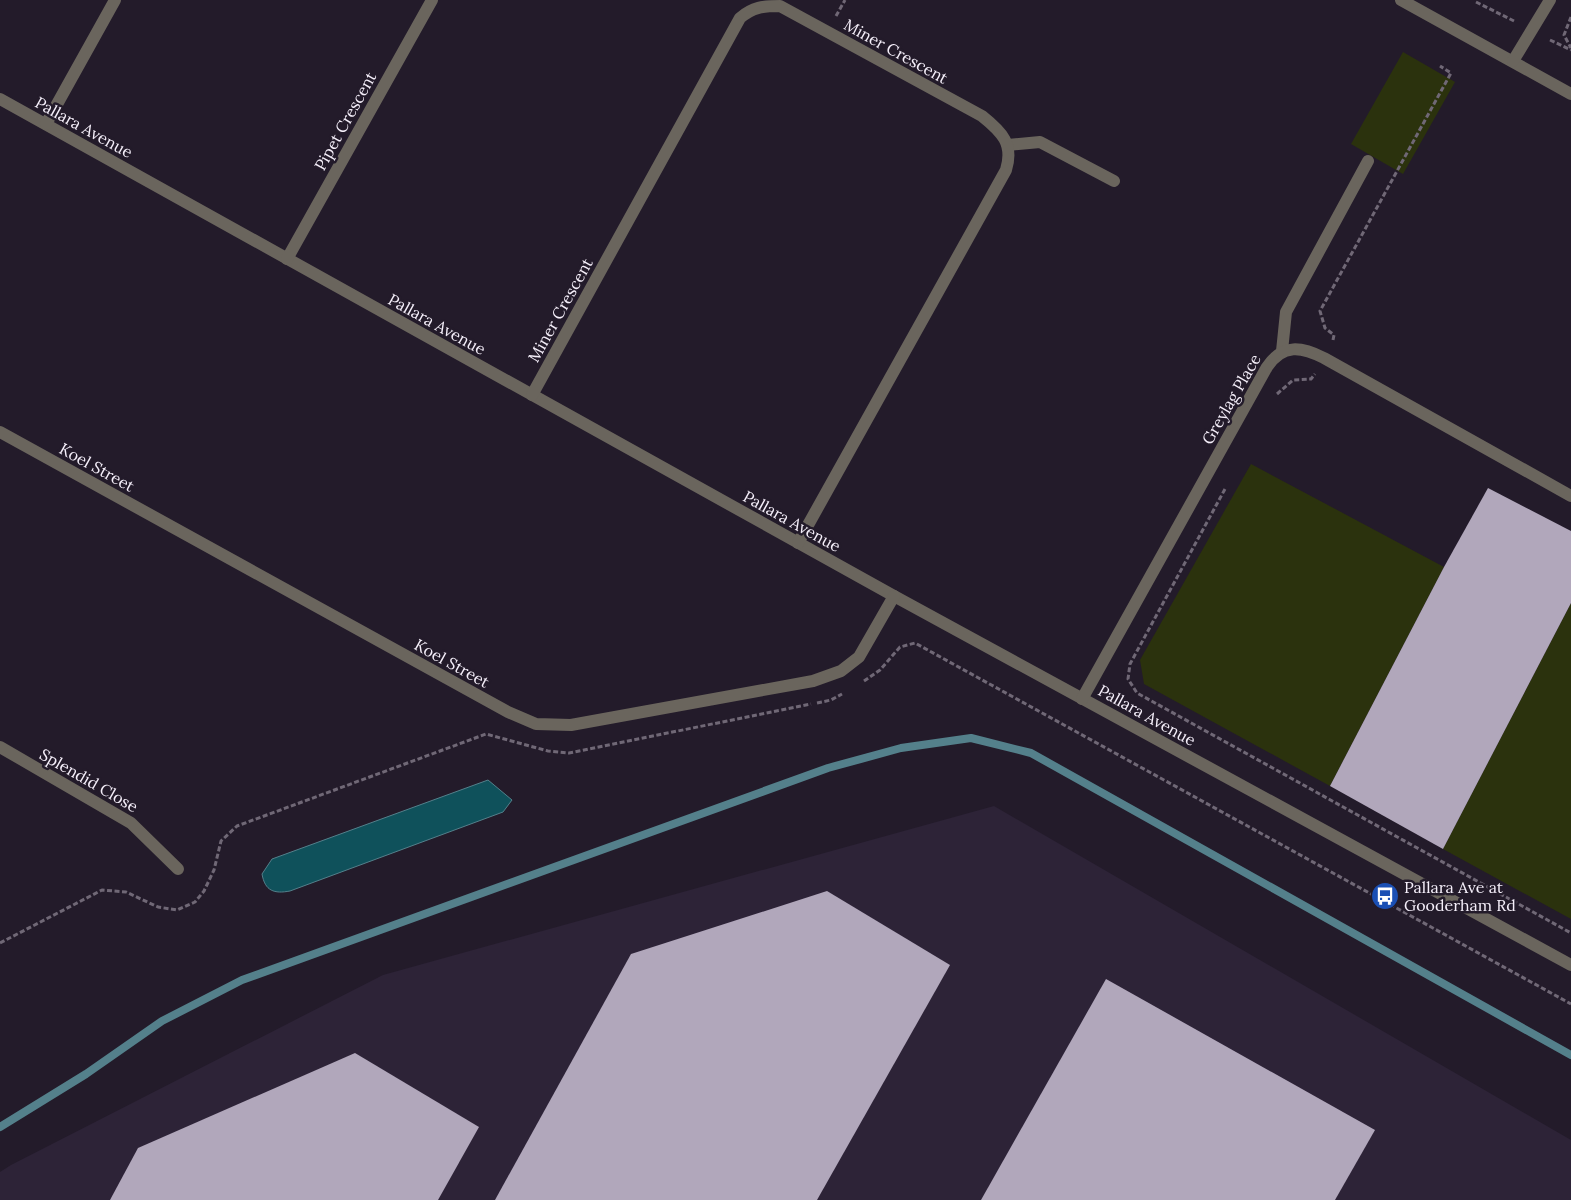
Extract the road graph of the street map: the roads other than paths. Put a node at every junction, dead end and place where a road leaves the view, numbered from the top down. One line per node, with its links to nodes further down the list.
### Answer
1 (114, 0): 9 (street)
2 (432, 0): 13 (street, Pipet Crescent)
3 (1401, 0): 6 (street)
4 (1550, 0): 6 (street)
5 (759, 3): 10 (street, Miner Crescent); 15 (street, Miner Crescent)
6 (1513, 61): 7 (street)
7 (1571, 94)
8 (0, 99): 9 (street, Pallara Avenue)
9 (46, 124): 13 (street, Pallara Avenue)
10 (1008, 145): 12 (street); 18 (street)
11 (1368, 161): 14 (street)
12 (1114, 181)
13 (287, 259): 15 (street, Pallara Avenue)
14 (1282, 351): 17 (street, Greylag Place); 20 (street, Greylag Place)
15 (532, 395): 18 (street, Pallara Avenue)
16 (0, 432): 19 (street, Koel Street)
17 (1571, 496)
18 (798, 543): 19 (street, Pallara Avenue)
19 (894, 596): 20 (street, Pallara Avenue)
20 (1082, 699): 23 (street, Pallara Avenue)
21 (0, 747): 22 (street, Splendid Close)
22 (178, 869)
23 (1571, 965)

